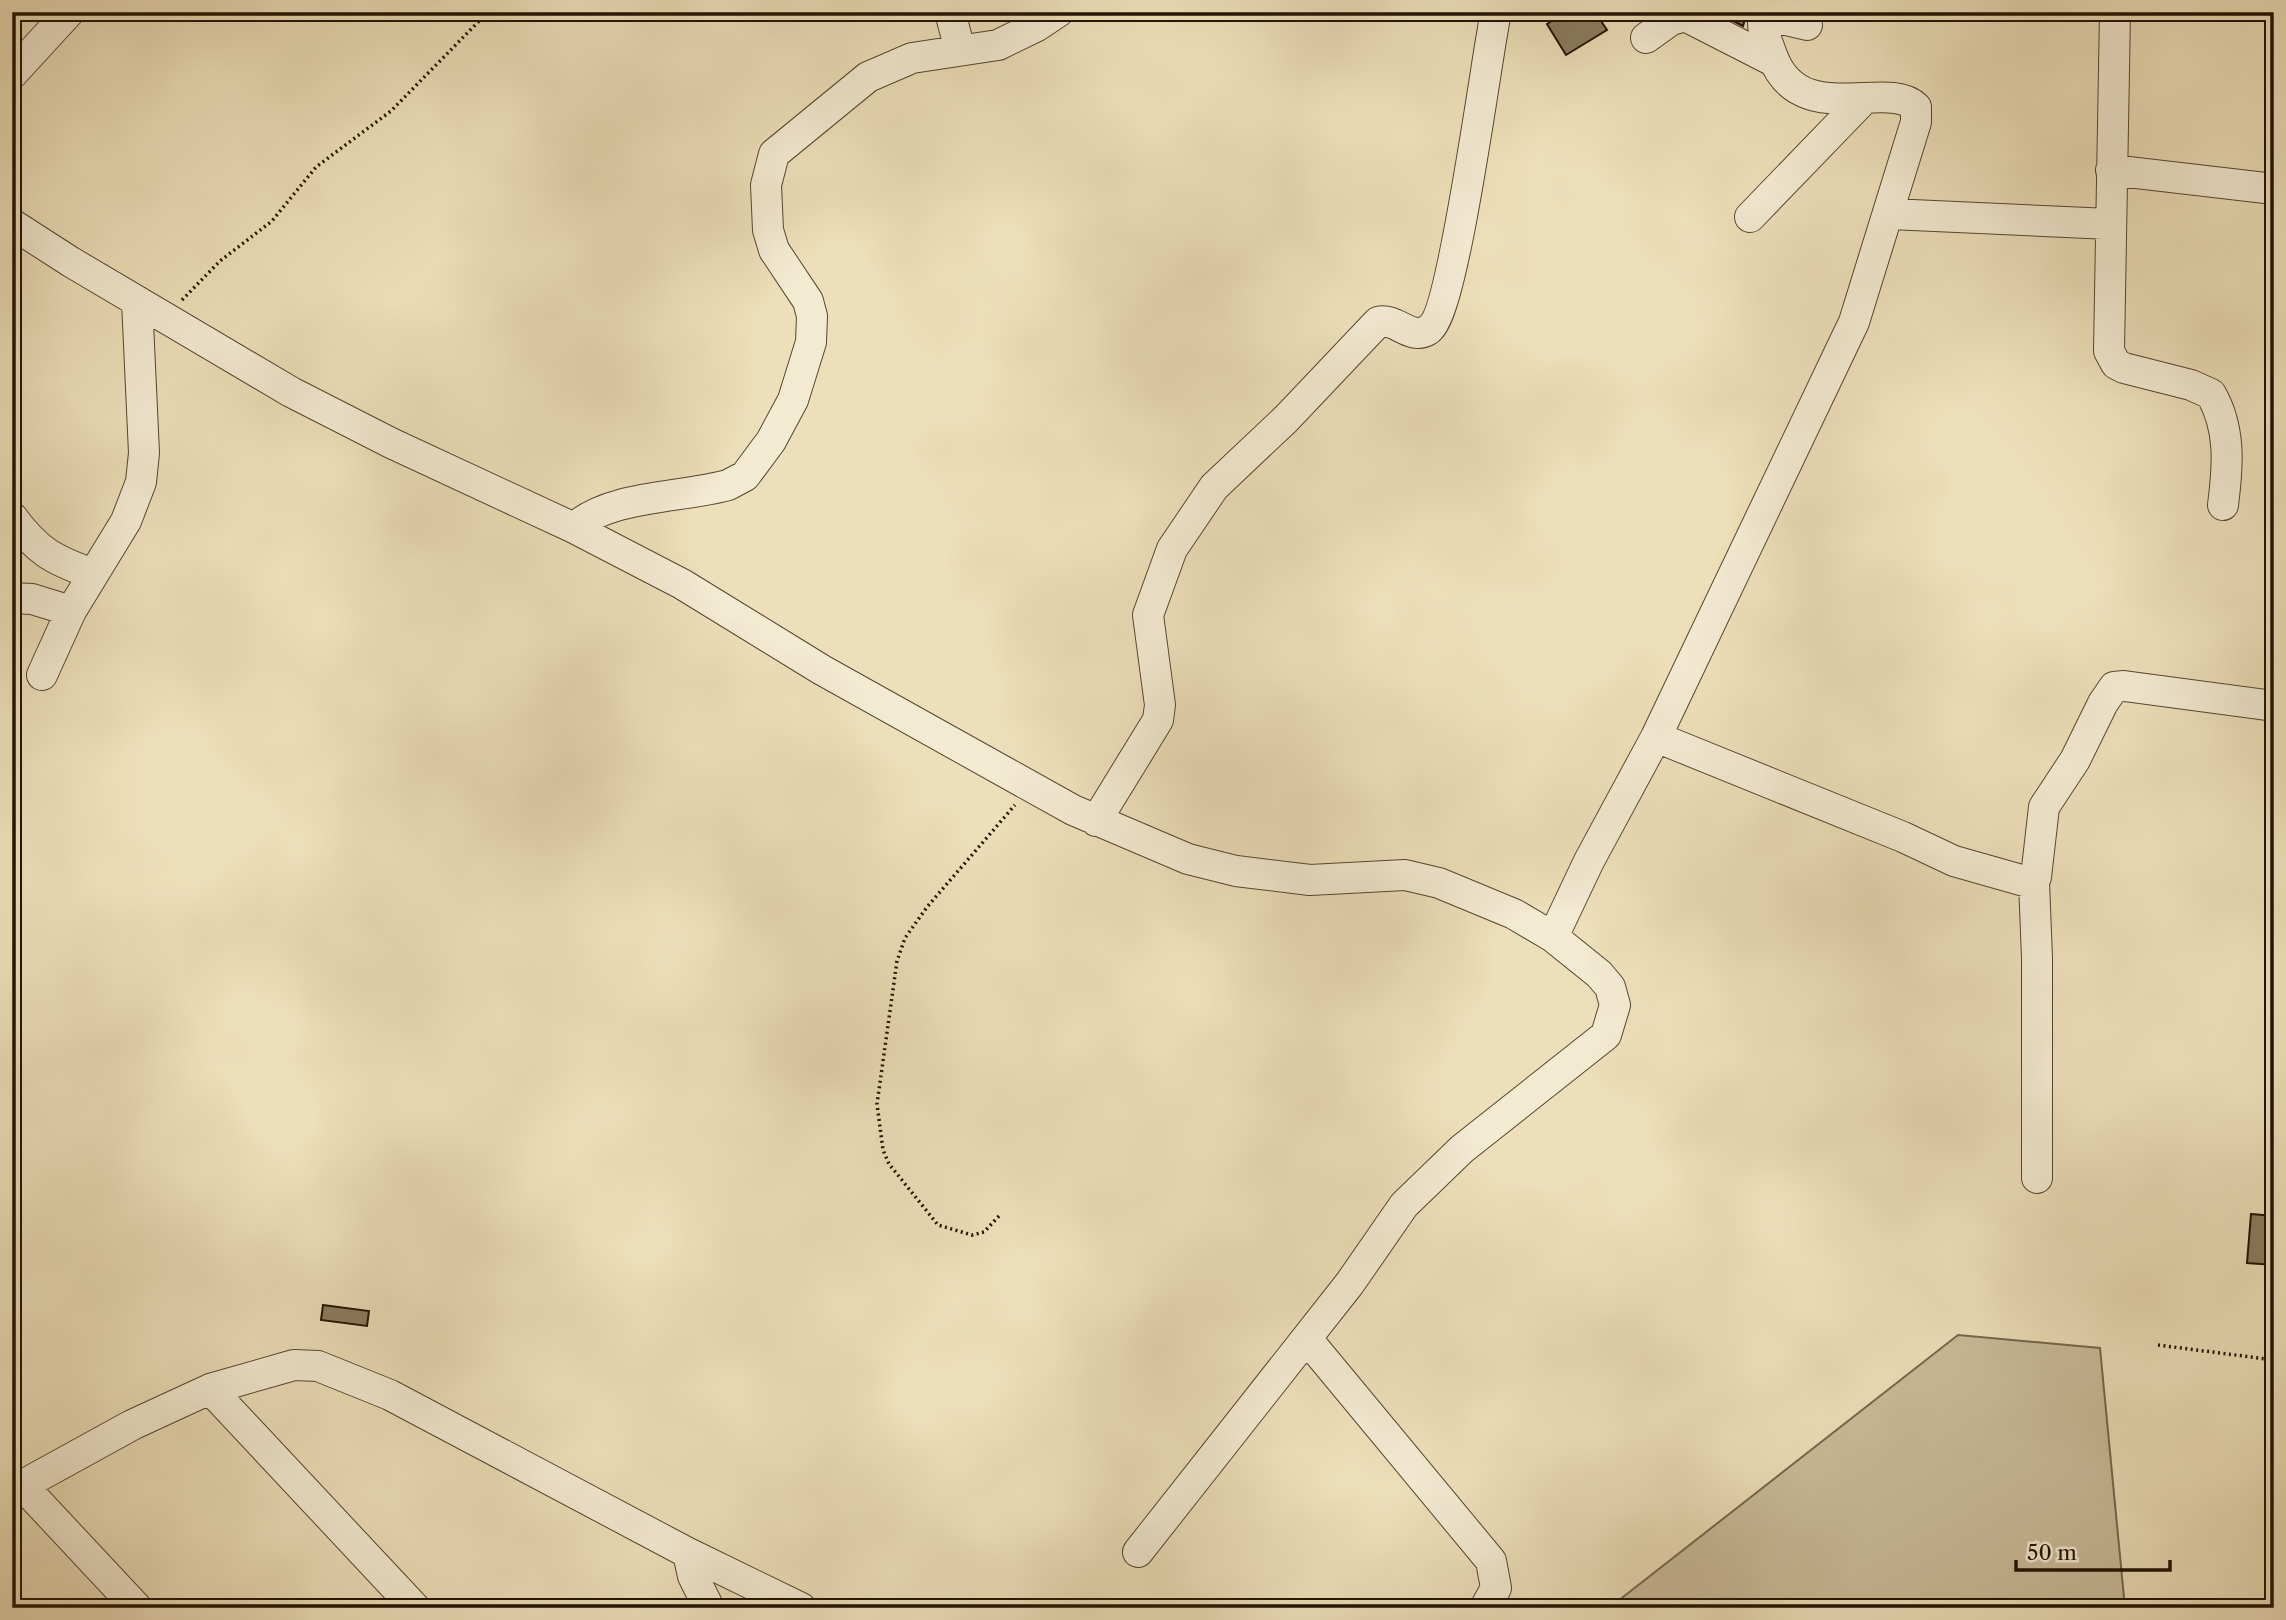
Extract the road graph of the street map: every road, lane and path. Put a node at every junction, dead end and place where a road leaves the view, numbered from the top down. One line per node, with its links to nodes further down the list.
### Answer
1 (69, 12): 11 (street)
2 (950, 12): 9 (street)
3 (1058, 12): 9 (street)
4 (1496, 12): 31 (street)
5 (2115, 12): 13 (street)
6 (483, 16): 20 (path)
7 (1807, 25): 10 (street)
8 (1646, 38): 10 (street)
9 (960, 50): 23 (street)
10 (1775, 62): 12 (street)
11 (12, 74)
12 (1864, 99): 15 (street); 16 (street)
13 (2111, 170): 14 (street); 18 (street)
14 (2274, 189)
15 (1890, 214): 18 (street); 29 (street)
16 (1750, 217)
17 (12, 224): 19 (street)
18 (2110, 224): 21 (street)
19 (137, 301): 20 (street); 24 (street)
20 (167, 317): 23 (street)
21 (2223, 505)
22 (12, 517): 24 (street)
23 (574, 528): 30 (street)
24 (93, 574): 26 (street)
25 (12, 597): 26 (street)
26 (71, 611): 27 (street)
27 (42, 675)
28 (2274, 706): 32 (street)
29 (1656, 737): 32 (street); 33 (street)
30 (1030, 787): 31 (street); 35 (path)
31 (1096, 821): 33 (street)
32 (2034, 882): 34 (street)
33 (1553, 937): 36 (street)
34 (2037, 1178)
35 (999, 1216)
36 (1307, 1339): 41 (street); 47 (street)
37 (2158, 1345): 38 (path)
38 (2274, 1360)
39 (210, 1389): 40 (street); 42 (street); 44 (street)
40 (17, 1488): 43 (street)
41 (1138, 1552)
42 (688, 1553): 45 (street); 46 (street)
43 (137, 1608)
44 (415, 1608)
45 (709, 1608)
46 (801, 1608)
47 (1485, 1608)

